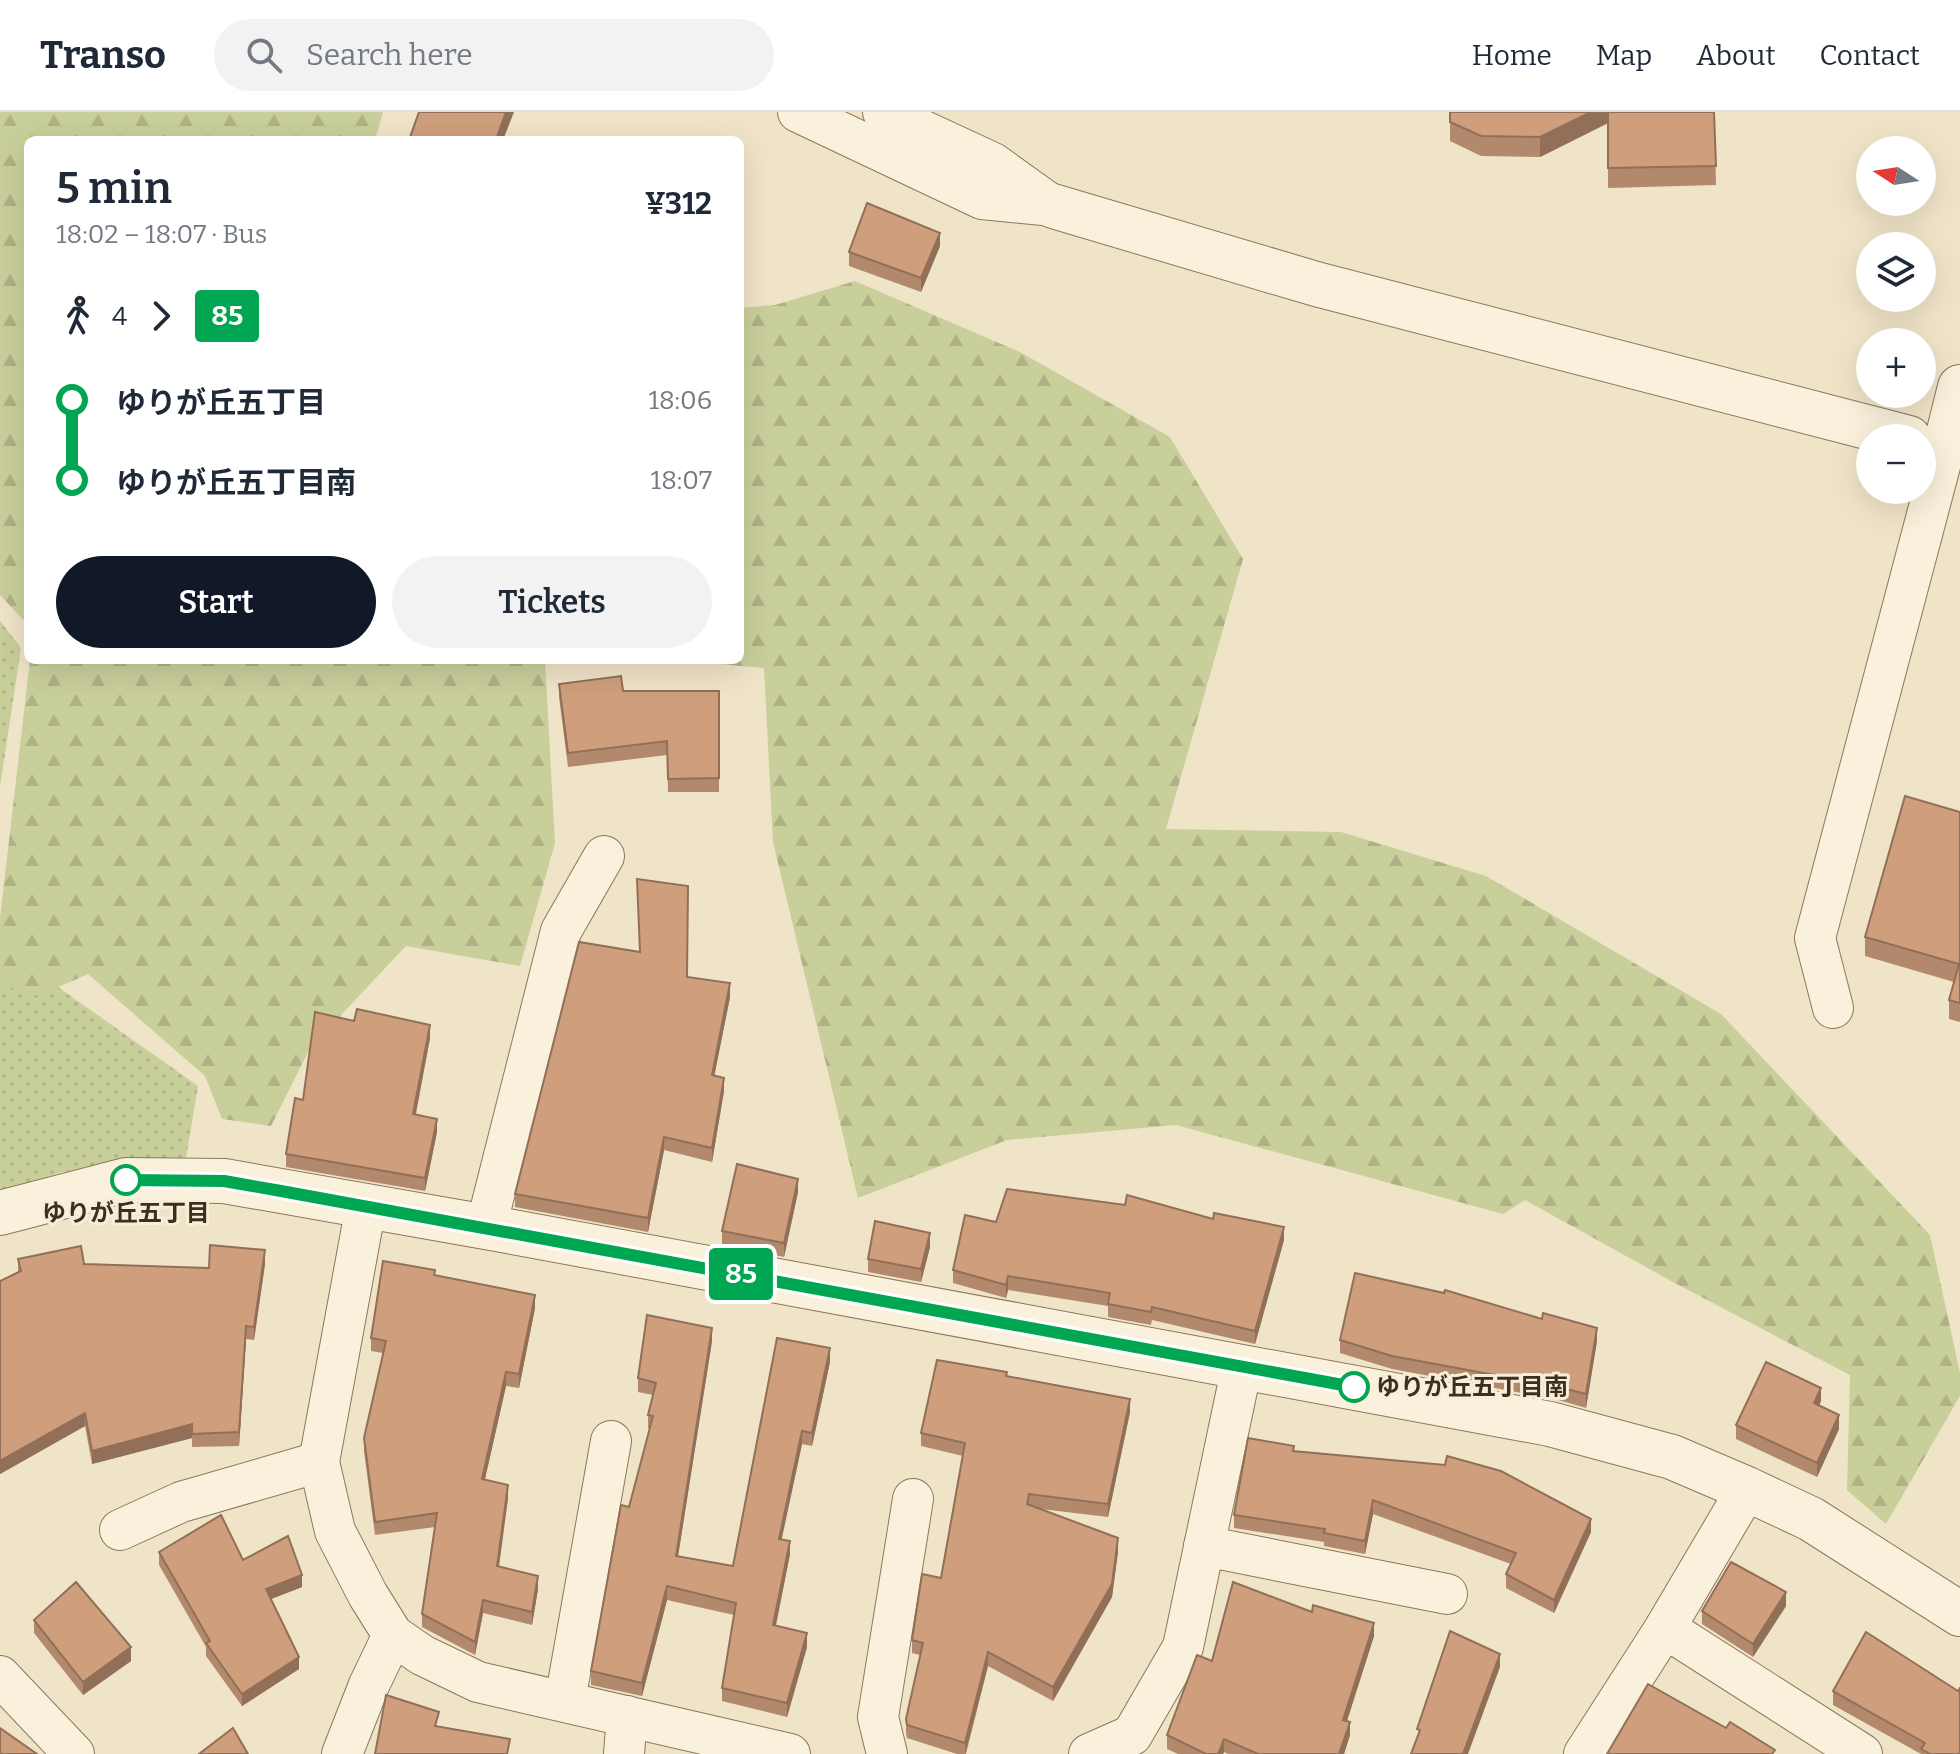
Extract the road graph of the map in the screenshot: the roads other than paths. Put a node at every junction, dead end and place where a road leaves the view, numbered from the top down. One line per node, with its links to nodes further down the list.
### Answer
1 (798, 112): 3 (street)
2 (883, 112): 3 (street)
3 (1053, 206): 5 (street)
4 (1960, 387): 6 (street)
5 (1857, 424)
6 (1936, 440)
7 (1920, 504): 9 (street)
8 (604, 856): 12 (street)
9 (1833, 1008)
10 (366, 1206): 11 (street); 12 (street); 15 (street)
11 (0, 1213)
12 (486, 1227): 13 (street)
13 (1242, 1366): 16 (street); 19 (street)
14 (611, 1441): 25 (street)
15 (319, 1462): 18 (street); 23 (street)
16 (1747, 1489): 21 (street); 22 (street)
17 (913, 1499): 31 (street)
18 (120, 1530)
19 (1204, 1546): 20 (street); 27 (street)
20 (1447, 1594)
21 (1960, 1614)
22 (1665, 1628): 33 (street); 34 (street)
23 (393, 1635): 25 (street); 29 (street)
24 (0, 1676): 28 (street)
25 (565, 1701): 26 (street)
26 (626, 1735): 30 (street)
27 (1148, 1740): 32 (street)
28 (74, 1754)
29 (342, 1754)
30 (790, 1754)
31 (887, 1754)
32 (1089, 1754)
33 (1584, 1754)
34 (1861, 1754)

